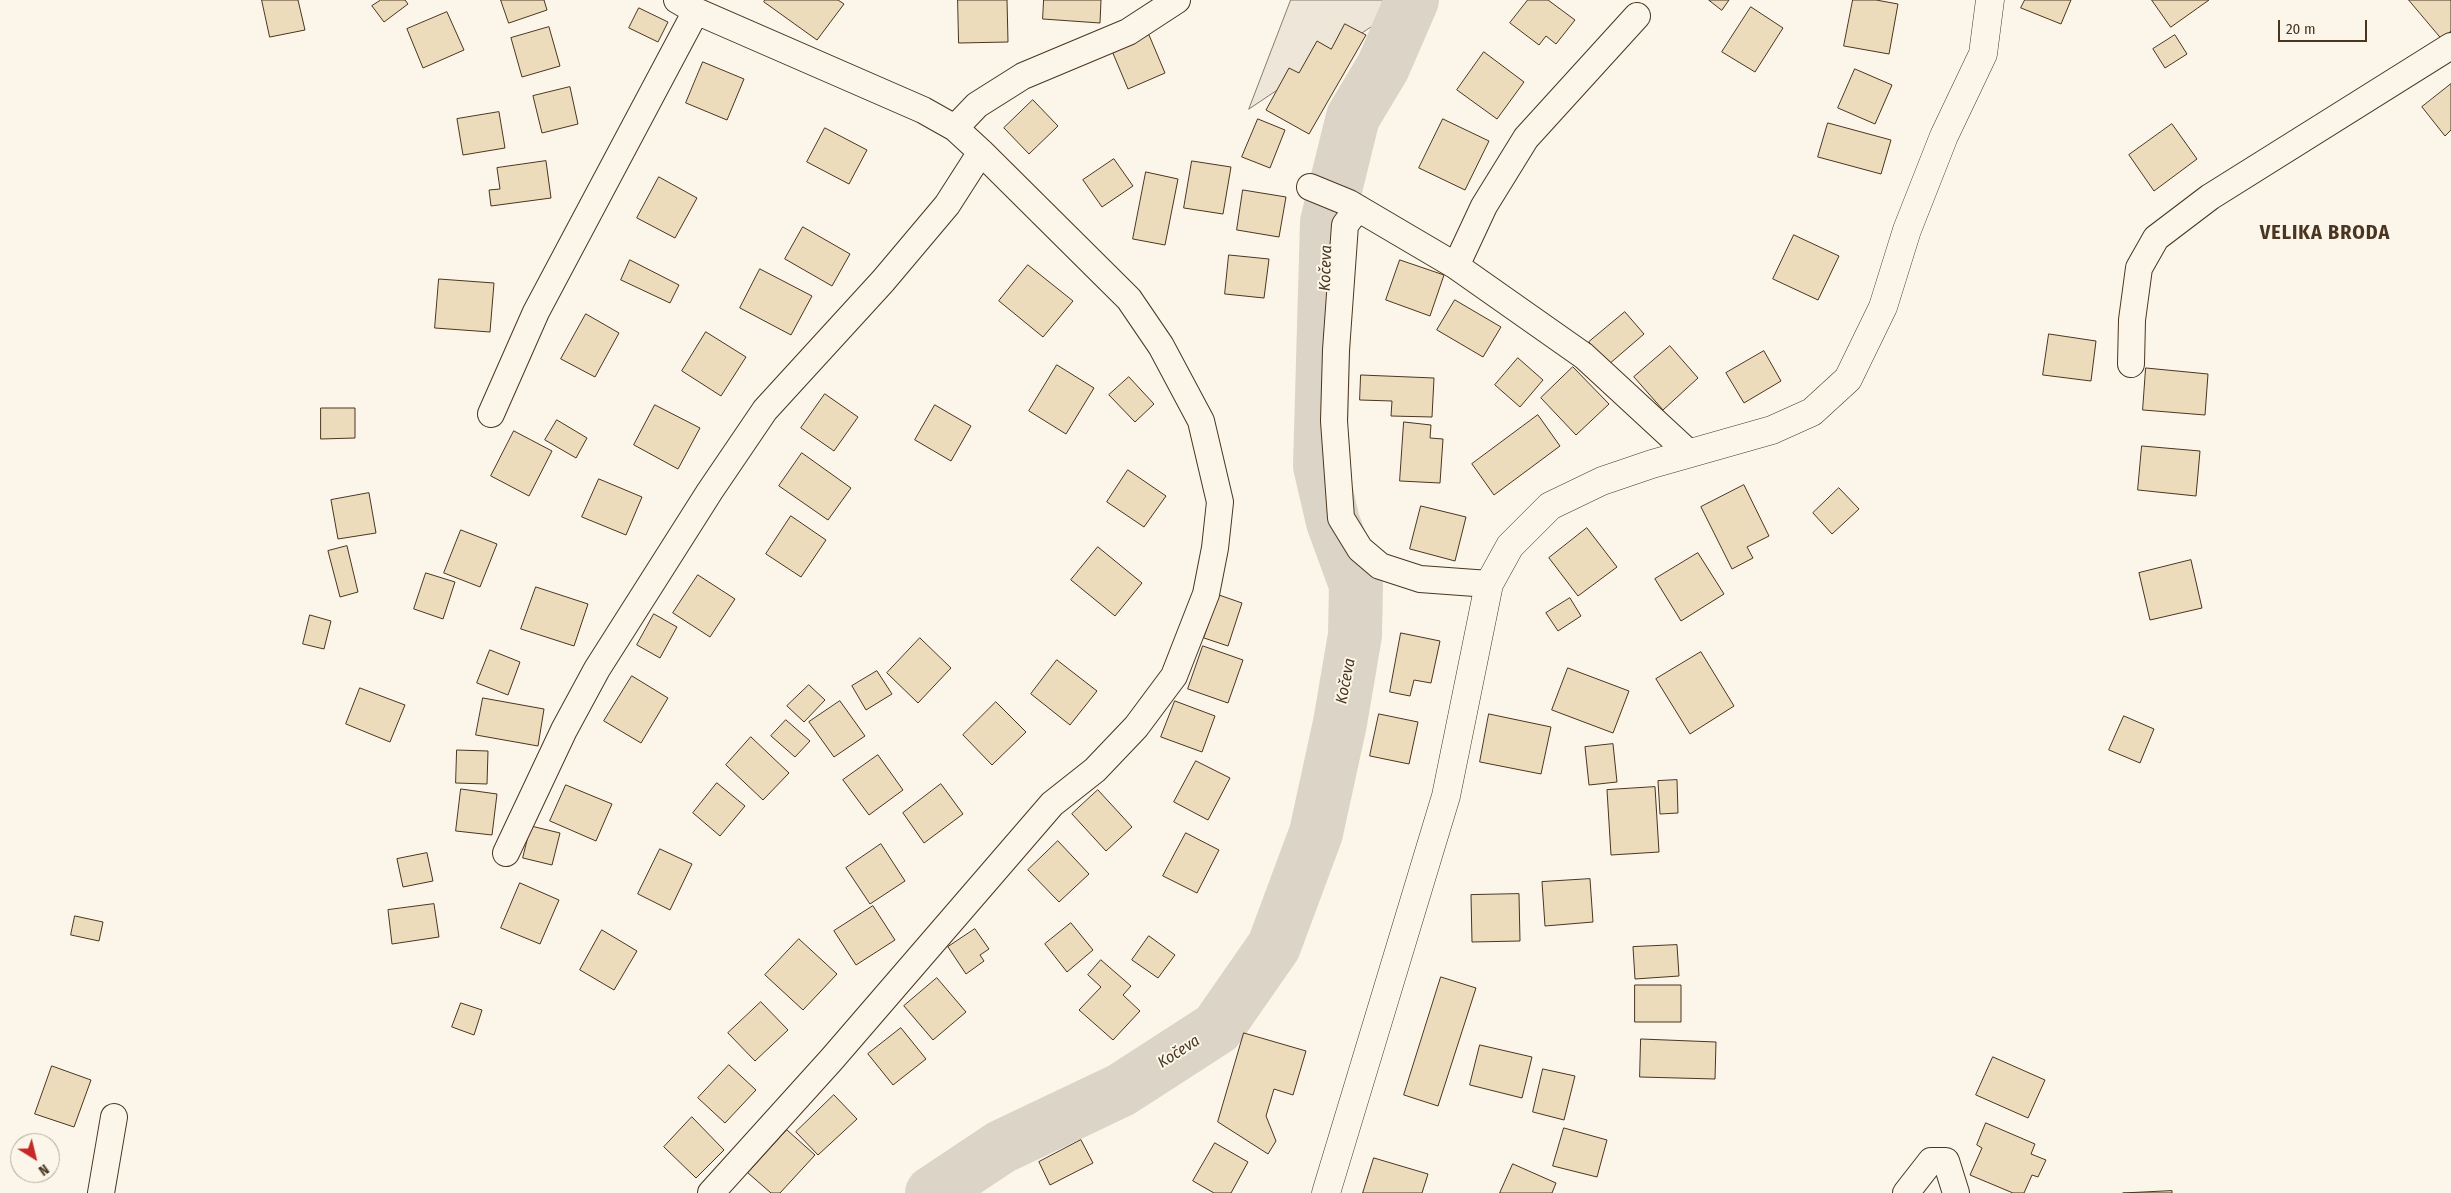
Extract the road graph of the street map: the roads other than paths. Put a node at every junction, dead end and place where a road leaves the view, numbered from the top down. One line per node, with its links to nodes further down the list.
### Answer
1 (1177, 0): 6 (street)
2 (1990, 0): 13 (main road)
3 (687, 6): 6 (street); 12 (street)
4 (1637, 16): 10 (street)
5 (2451, 46): 11 (street)
6 (955, 128): 7 (street)
7 (981, 152): 15 (street); 18 (street)
8 (1312, 188): 9 (street)
9 (1354, 205): 10 (street); 14 (street)
10 (1456, 266): 13 (street)
11 (2131, 364)
12 (491, 414)
13 (1689, 453): 14 (main road)
14 (1489, 584): 19 (main road)
15 (506, 853)
16 (114, 1117): 17 (street)
17 (101, 1193)
18 (711, 1193)
19 (1326, 1193)
20 (1906, 1193): 21 (street)
21 (1956, 1193)

